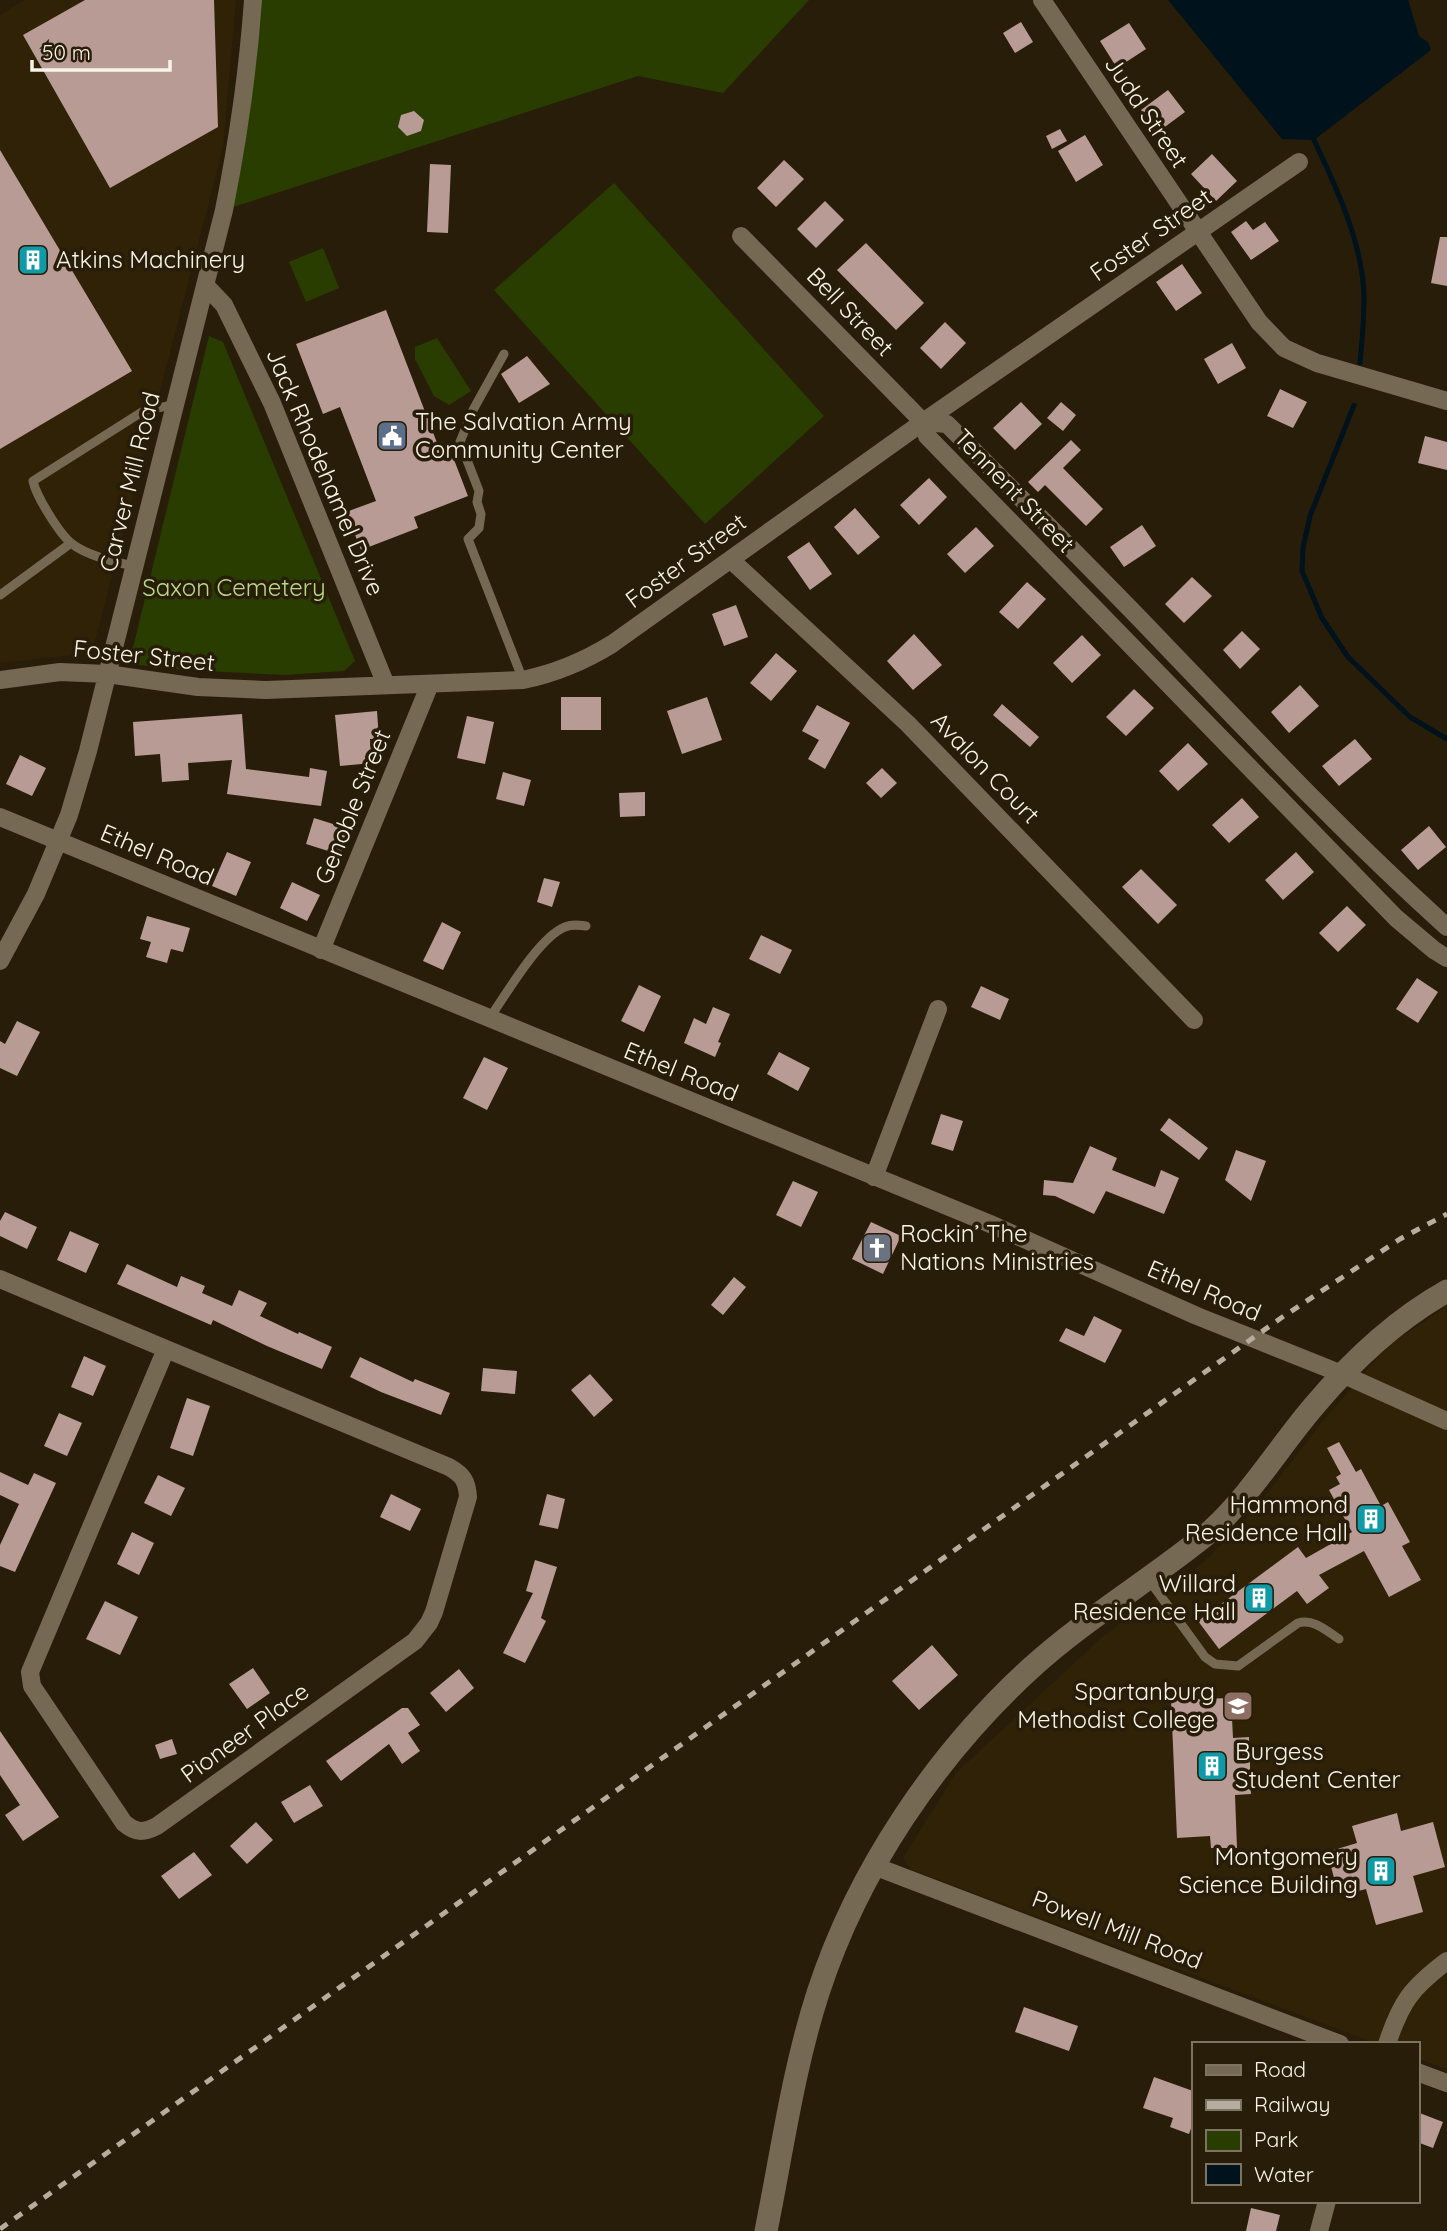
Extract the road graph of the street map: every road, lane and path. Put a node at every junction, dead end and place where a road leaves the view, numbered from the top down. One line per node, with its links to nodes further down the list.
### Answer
1 (253, 0): 6 (street, Carver Mill Road)
2 (1042, 0): 4 (street, Judd Street)
3 (1299, 162): 4 (street, Foster Street)
4 (1197, 233): 8 (street, Judd Street); 10 (street, Foster Street)
5 (741, 236): 10 (street, Bell Street)
6 (205, 285): 9 (street, Carver Mill Road); 19 (street, Jack Rhodehamel Drive)
7 (504, 354): 17 (lane)
8 (1447, 401)
9 (174, 405): 11 (lane); 13 (street, Carver Mill Road)
10 (923, 422): 12 (street, Foster Street); 23 (street, Tennent Street); 25 (street, Tennent Street)
11 (71, 543): 13 (lane); 14 (lane)
12 (731, 559): 17 (street, Foster Street); 29 (street, Avalon Court)
13 (134, 566): 15 (street, Carver Mill Road)
14 (0, 595)
15 (107, 674): 16 (street, Foster Street); 19 (street, Foster Street); 21 (street, Carver Mill Road)
16 (0, 680)
17 (523, 680): 18 (street, Foster Street)
18 (430, 684): 19 (street, Foster Street); 24 (street, Genoble Street)
19 (387, 685)
20 (0, 817): 21 (street, Ethel Road)
21 (59, 841): 24 (street, Ethel Road); 26 (street, Carver Mill Road)
22 (586, 926): 28 (lane)
23 (1447, 928)
24 (321, 950): 28 (street, Ethel Road)
25 (1447, 958)
26 (0, 961)
27 (938, 1009): 30 (street)
28 (489, 1019): 30 (street, Ethel Road)
29 (1194, 1020)
30 (874, 1177): 34 (street, Ethel Road)
31 (0, 1279): 33 (street, Pioneer Place)
32 (1447, 1290): 34 (street)
33 (166, 1349): 33 (street, Pioneer Place)
34 (1342, 1374): 35 (street, Ethel Road); 36 (street)
35 (1447, 1421)
36 (1148, 1578): 37 (lane); 38 (street)
37 (1339, 1639)
38 (874, 1866): 40 (street, Powell Mill Road); 45 (street)
39 (1447, 1961): 41 (street)
40 (1335, 2042)
41 (1388, 2042)
42 (1419, 2074): 43 (street)
43 (1447, 2083)
44 (1326, 2203): 46 (street)
45 (766, 2231)
46 (1319, 2231)

